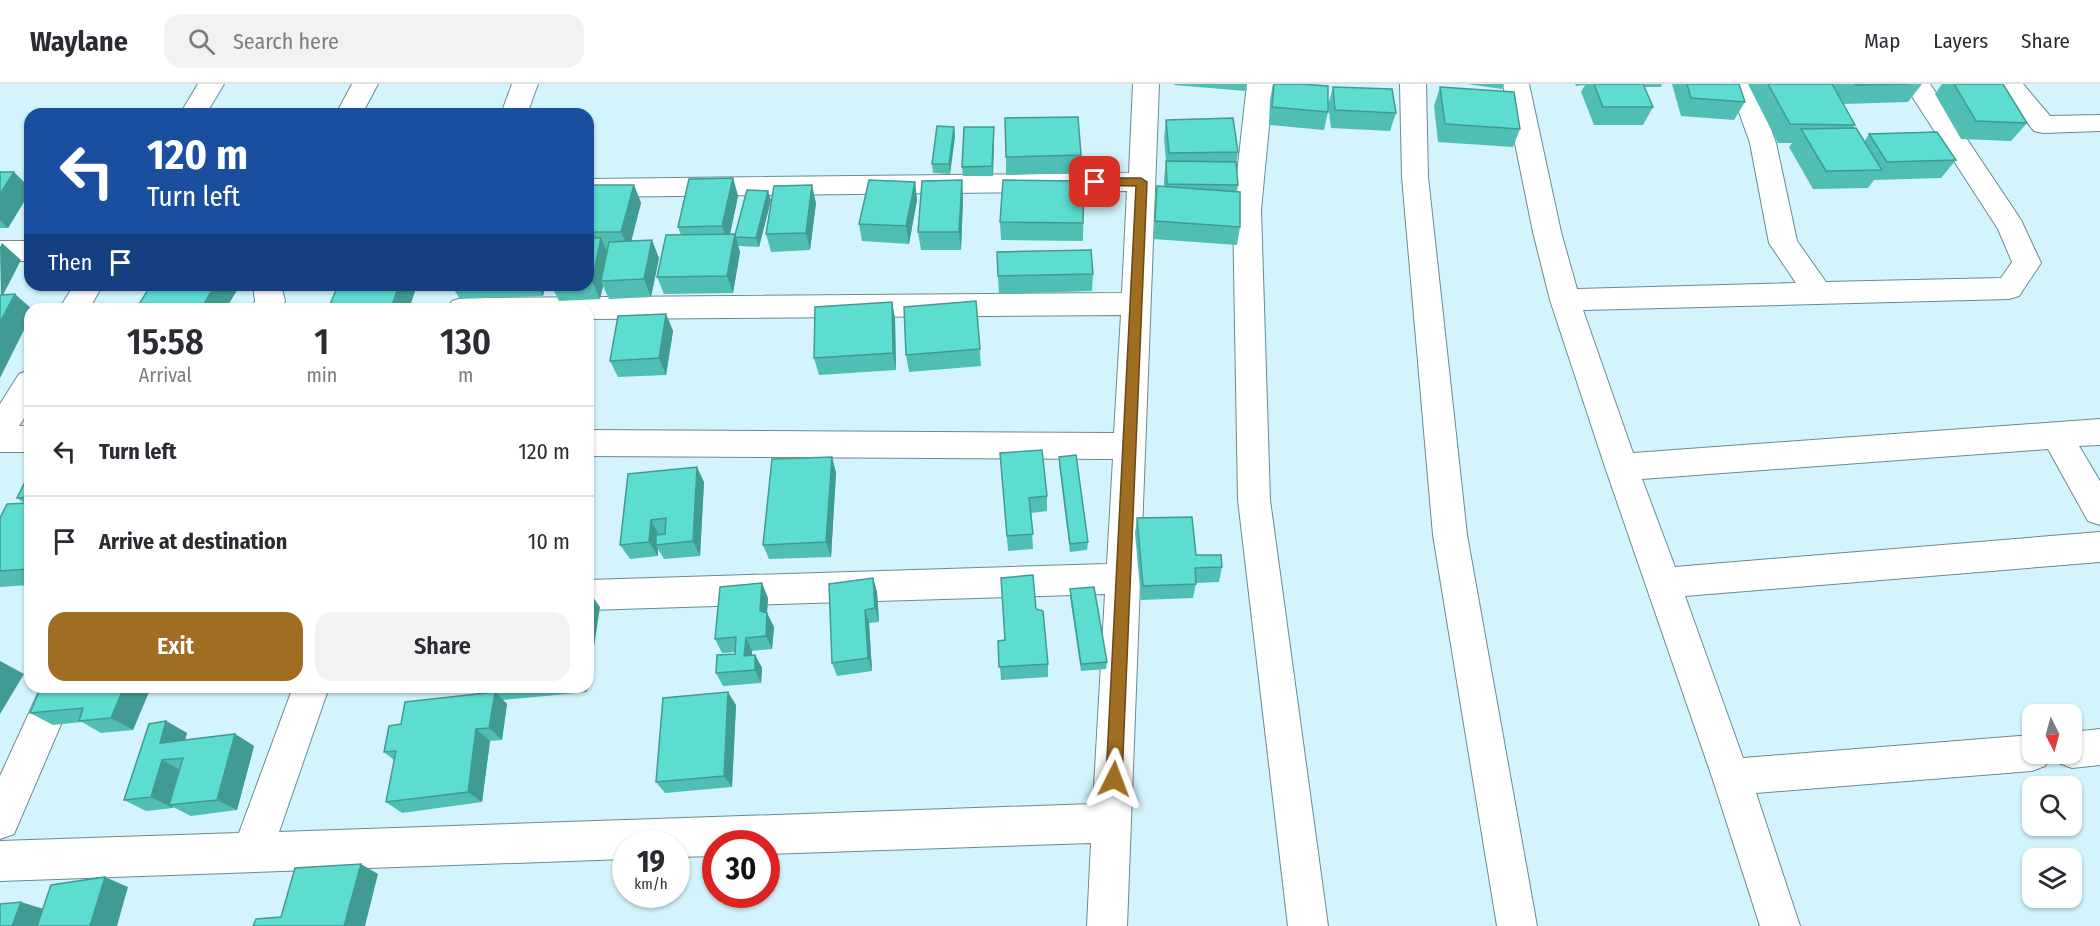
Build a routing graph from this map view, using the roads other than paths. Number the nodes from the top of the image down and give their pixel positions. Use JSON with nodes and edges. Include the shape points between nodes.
{"nodes":[{"id":1,"x":211,"y":84,"type":"edge"},
{"id":2,"x":365,"y":84,"type":"edge"},
{"id":3,"x":525,"y":84,"type":"edge"},
{"id":4,"x":1146,"y":84,"type":"edge"},
{"id":5,"x":1260,"y":84,"type":"edge"},
{"id":6,"x":1413,"y":84,"type":"edge"},
{"id":7,"x":1516,"y":84,"type":"edge"},
{"id":8,"x":1742,"y":84,"type":"edge"},
{"id":9,"x":1917,"y":84,"type":"edge"},
{"id":10,"x":2009,"y":84,"type":"edge"},
{"id":11,"x":196,"y":108,"type":"edge"},
{"id":12,"x":352,"y":108,"type":"edge"},
{"id":13,"x":516,"y":108,"type":"edge"},
{"id":14,"x":2100,"y":123,"type":"edge"},
{"id":15,"x":1141,"y":182,"type":"junction"},
{"id":16,"x":594,"y":188,"type":"edge"},
{"id":17,"x":0,"y":251,"type":"edge"},
{"id":18,"x":24,"y":251,"type":"edge"},
{"id":19,"x":1818,"y":293,"type":"junction"},
{"id":20,"x":1565,"y":300,"type":"junction"},
{"id":21,"x":1136,"y":304,"type":"junction"},
{"id":22,"x":594,"y":308,"type":"edge"},
{"id":23,"x":24,"y":392,"type":"edge"},
{"id":24,"x":0,"y":431,"type":"edge"},
{"id":25,"x":2100,"y":432,"type":"edge"},
{"id":26,"x":2057,"y":436,"type":"junction"},
{"id":27,"x":0,"y":439,"type":"edge"},
{"id":28,"x":24,"y":439,"type":"edge"},
{"id":29,"x":594,"y":443,"type":"edge"},
{"id":30,"x":1129,"y":447,"type":"junction"},
{"id":31,"x":1621,"y":467,"type":"junction"},
{"id":32,"x":2100,"y":511,"type":"edge"},
{"id":33,"x":2100,"y":547,"type":"edge"},
{"id":34,"x":1124,"y":578,"type":"junction"},
{"id":35,"x":1663,"y":583,"type":"junction"},
{"id":36,"x":594,"y":595,"type":"edge"},
{"id":37,"x":56,"y":693,"type":"edge"},
{"id":38,"x":309,"y":693,"type":"edge"},
{"id":39,"x":2100,"y":747,"type":"edge"},
{"id":40,"x":2082,"y":749,"type":"edge"},
{"id":41,"x":2022,"y":754,"type":"edge"},
{"id":42,"x":1731,"y":777,"type":"junction"},
{"id":43,"x":0,"y":820,"type":"edge"},
{"id":44,"x":1112,"y":823,"type":"junction"},
{"id":45,"x":252,"y":852,"type":"junction"},
{"id":46,"x":0,"y":861,"type":"edge"},
{"id":47,"x":1107,"y":926,"type":"edge"},
{"id":48,"x":1308,"y":926,"type":"edge"},
{"id":49,"x":1517,"y":926,"type":"edge"},
{"id":50,"x":1780,"y":926,"type":"edge"}],
"edges":[{"from":1,"to":11,"type":"street"},
{"from":2,"to":12,"type":"street"},
{"from":3,"to":13,"type":"street"},
{"from":4,"to":15,"type":"street"},
{"from":5,"to":48,"type":"street","via":[[1247,210],[1254,500]]},
{"from":6,"to":49,"type":"street","via":[[1415,177],[1450,535]]},
{"from":7,"to":20,"type":"street"},
{"from":8,"to":19,"type":"street","via":[[1763,143],[1783,243]]},
{"from":9,"to":19,"type":"street","via":[[2011,227],[2027,263],[2009,288]]},
{"from":10,"to":14,"type":"street","via":[[2043,125]]},
{"from":15,"to":16,"type":"street"},
{"from":15,"to":21,"type":"street"},
{"from":17,"to":18,"type":"street"},
{"from":19,"to":20,"type":"street"},
{"from":20,"to":31,"type":"street"},
{"from":21,"to":22,"type":"street"},
{"from":21,"to":30,"type":"street"},
{"from":23,"to":24,"type":"street"},
{"from":25,"to":26,"type":"street"},
{"from":26,"to":31,"type":"street"},
{"from":26,"to":32,"type":"street"},
{"from":27,"to":28,"type":"street"},
{"from":29,"to":30,"type":"street"},
{"from":30,"to":34,"type":"street"},
{"from":31,"to":35,"type":"street"},
{"from":33,"to":35,"type":"street"},
{"from":34,"to":36,"type":"street"},
{"from":34,"to":44,"type":"street"},
{"from":35,"to":42,"type":"street"},
{"from":37,"to":43,"type":"street"},
{"from":38,"to":45,"type":"street"},
{"from":39,"to":40,"type":"street"},
{"from":41,"to":42,"type":"street"},
{"from":42,"to":50,"type":"street"},
{"from":44,"to":45,"type":"street"},
{"from":44,"to":47,"type":"street"},
{"from":45,"to":46,"type":"street"}]}
